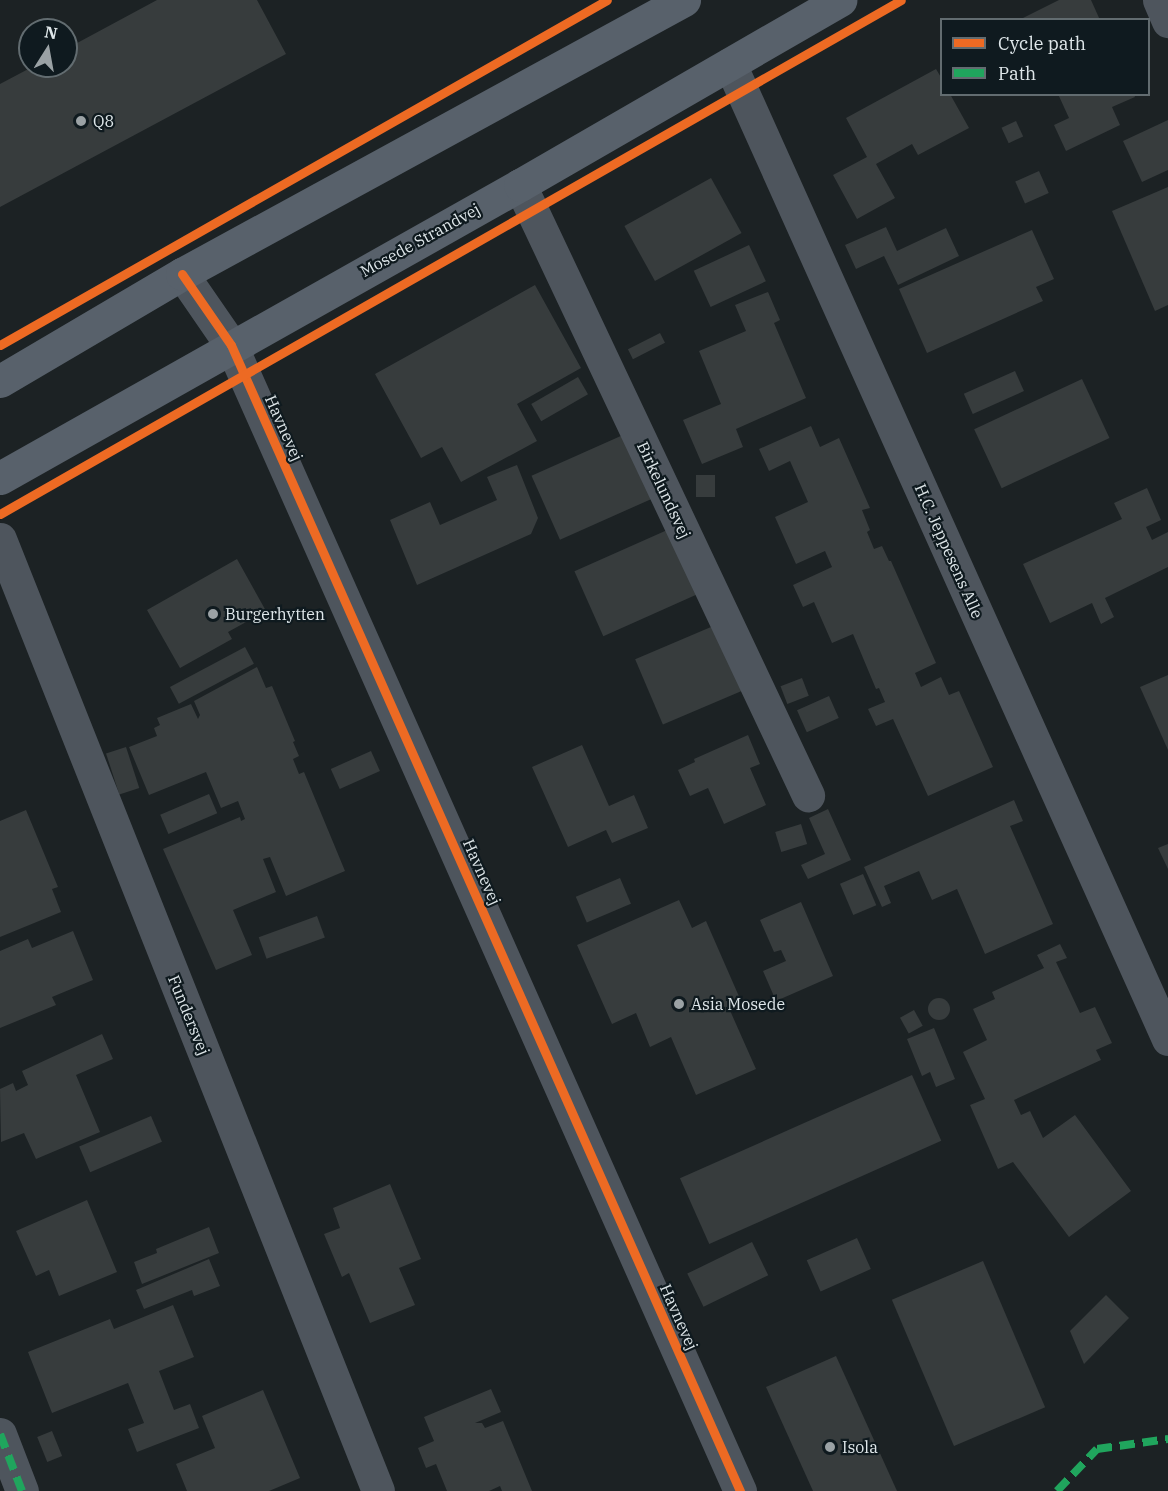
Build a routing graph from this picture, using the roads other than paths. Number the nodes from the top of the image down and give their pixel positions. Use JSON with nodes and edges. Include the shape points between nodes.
{"nodes":[{"id":1,"x":684,"y":0,"type":"edge"},
{"id":2,"x":840,"y":0,"type":"edge"},
{"id":3,"x":1159,"y":0,"type":"edge"},
{"id":4,"x":1168,"y":21,"type":"edge"},
{"id":5,"x":730,"y":64,"type":"junction"},
{"id":6,"x":520,"y":185,"type":"junction"},
{"id":7,"x":182,"y":274,"type":"junction"},
{"id":8,"x":231,"y":345,"type":"junction"},
{"id":9,"x":0,"y":381,"type":"edge"},
{"id":10,"x":0,"y":478,"type":"edge"},
{"id":11,"x":0,"y":539,"type":"edge"},
{"id":12,"x":808,"y":795,"type":"dead end"},
{"id":13,"x":1168,"y":1039,"type":"edge"},
{"id":14,"x":0,"y":1434,"type":"edge"},
{"id":15,"x":22,"y":1491,"type":"edge"},
{"id":16,"x":378,"y":1491,"type":"edge"},
{"id":17,"x":740,"y":1491,"type":"edge"}],
"edges":[{"from":1,"to":7,"type":"main road"},
{"from":2,"to":5,"type":"main road","name":"Mosede Strandvej"},
{"from":3,"to":4,"type":"street"},
{"from":5,"to":6,"type":"main road","name":"Mosede Strandvej"},
{"from":5,"to":13,"type":"street","name":"H.C. Jeppesens Alle"},
{"from":6,"to":8,"type":"main road","name":"Mosede Strandvej"},
{"from":6,"to":12,"type":"street","name":"Birkelundsvej"},
{"from":7,"to":8,"type":"street","name":"Havnevej"},
{"from":7,"to":9,"type":"main road"},
{"from":8,"to":10,"type":"main road","name":"Mosede Strandvej"},
{"from":8,"to":17,"type":"street","name":"Havnevej"},
{"from":11,"to":16,"type":"street","name":"Fundersvej"},
{"from":14,"to":15,"type":"street"}]}
